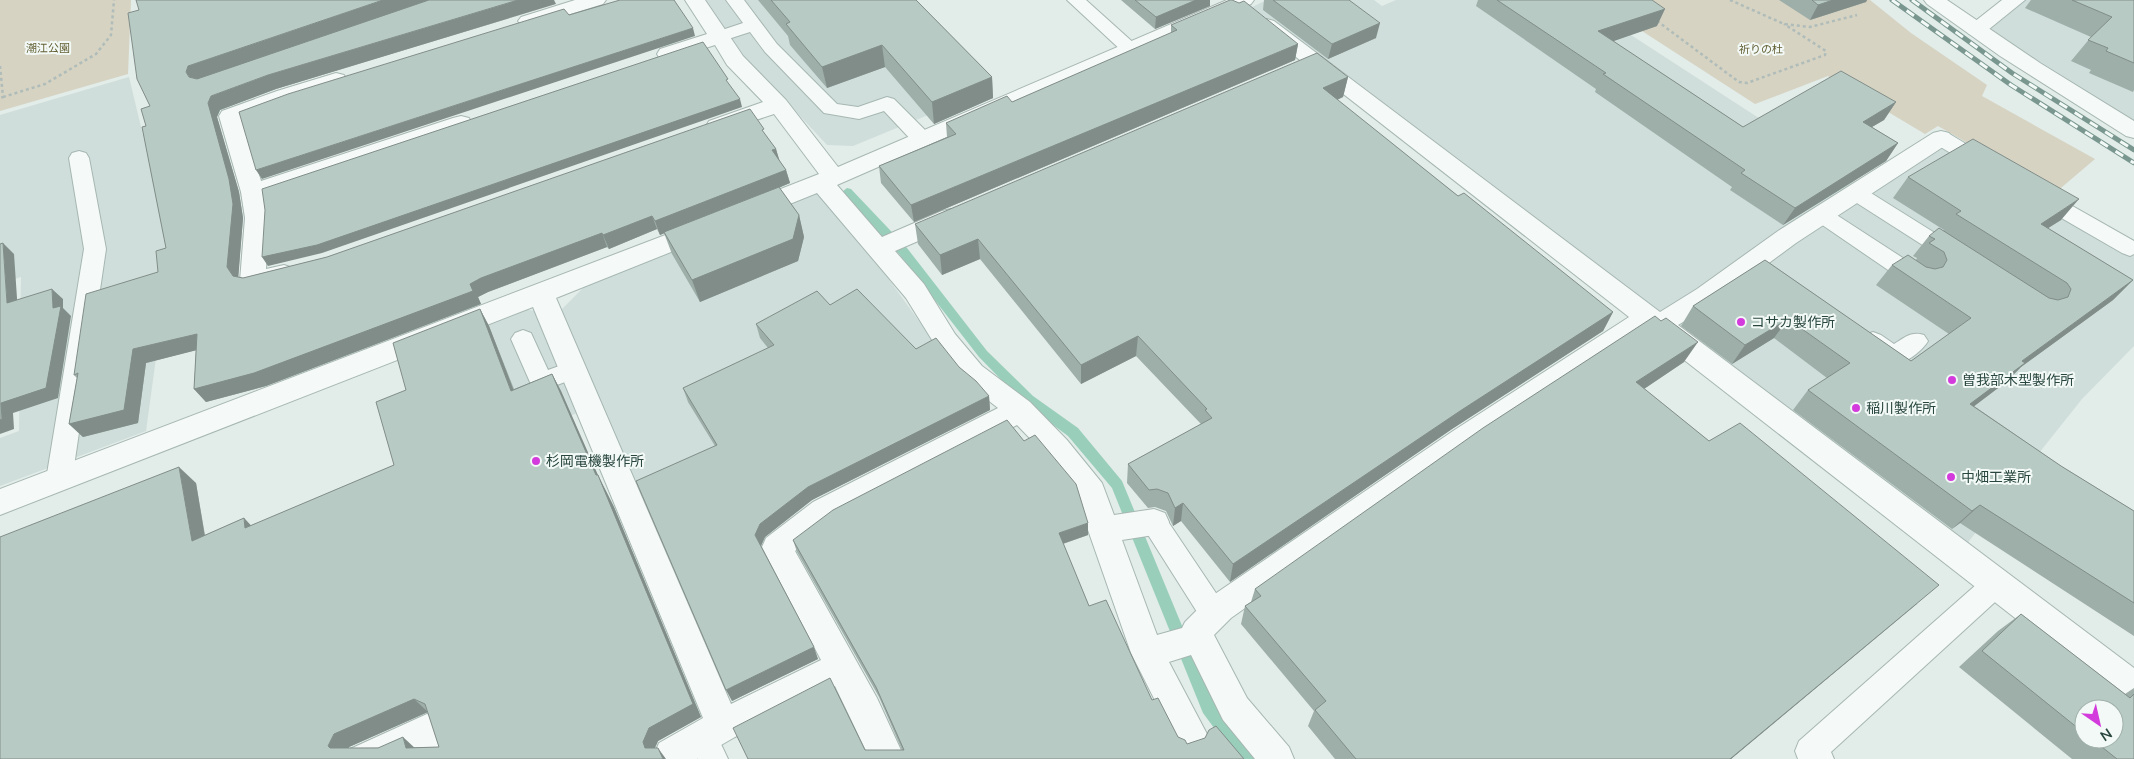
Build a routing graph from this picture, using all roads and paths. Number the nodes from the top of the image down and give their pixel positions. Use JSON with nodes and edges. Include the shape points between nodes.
{"nodes":[{"id":1,"x":114,"y":0,"type":"edge"},
{"id":2,"x":596,"y":0,"type":"edge"},
{"id":3,"x":695,"y":0,"type":"edge"},
{"id":4,"x":735,"y":0,"type":"edge"},
{"id":5,"x":1076,"y":0,"type":"edge"},
{"id":6,"x":1730,"y":0,"type":"edge"},
{"id":7,"x":1934,"y":0,"type":"edge"},
{"id":8,"x":2015,"y":0,"type":"edge"},
{"id":9,"x":1238,"y":1,"type":"edge"},
{"id":10,"x":1857,"y":15,"type":"dead end"},
{"id":11,"x":1652,"y":18,"type":"edge"},
{"id":12,"x":1784,"y":24,"type":"junction"},
{"id":13,"x":754,"y":25,"type":"junction"},
{"id":14,"x":511,"y":26,"type":"edge"},
{"id":15,"x":1976,"y":30,"type":"junction"},
{"id":16,"x":718,"y":38,"type":"junction"},
{"id":17,"x":1130,"y":50,"type":"junction"},
{"id":18,"x":644,"y":62,"type":"edge"},
{"id":19,"x":0,"y":66,"type":"edge"},
{"id":20,"x":360,"y":72,"type":"edge"},
{"id":21,"x":2,"y":98,"type":"edge"},
{"id":22,"x":778,"y":105,"type":"junction"},
{"id":23,"x":477,"y":118,"type":"edge"},
{"id":24,"x":2134,"y":131,"type":"edge"},
{"id":25,"x":693,"y":135,"type":"edge"},
{"id":26,"x":1940,"y":138,"type":"joint"},
{"id":27,"x":922,"y":139,"type":"junction"},
{"id":28,"x":79,"y":158,"type":"dead end"},
{"id":29,"x":2001,"y":173,"type":"edge"},
{"id":30,"x":826,"y":180,"type":"junction"},
{"id":31,"x":2027,"y":188,"type":"edge"},
{"id":32,"x":253,"y":192,"type":"junction"},
{"id":33,"x":1856,"y":193,"type":"junction"},
{"id":34,"x":967,"y":210,"type":"edge"},
{"id":35,"x":1822,"y":215,"type":"junction"},
{"id":36,"x":891,"y":242,"type":"junction"},
{"id":37,"x":2130,"y":248,"type":"dead end"},
{"id":38,"x":1972,"y":267,"type":"edge"},
{"id":39,"x":309,"y":268,"type":"edge"},
{"id":40,"x":1918,"y":280,"type":"edge"},
{"id":41,"x":541,"y":294,"type":"junction"},
{"id":42,"x":1653,"y":321,"type":"junction"},
{"id":43,"x":1854,"y":327,"type":"edge"},
{"id":44,"x":523,"y":339,"type":"dead end"},
{"id":45,"x":1916,"y":341,"type":"dead end"},
{"id":46,"x":574,"y":370,"type":"junction"},
{"id":47,"x":1020,"y":410,"type":"junction"},
{"id":48,"x":59,"y":480,"type":"junction"},
{"id":49,"x":0,"y":502,"type":"edge"},
{"id":50,"x":1154,"y":522,"type":"joint"},
{"id":51,"x":1104,"y":530,"type":"junction"},
{"id":52,"x":1996,"y":584,"type":"junction"},
{"id":53,"x":1206,"y":626,"type":"junction"},
{"id":54,"x":1148,"y":654,"type":"junction"},
{"id":55,"x":842,"y":666,"type":"junction"},
{"id":56,"x":2134,"y":687,"type":"edge"},
{"id":57,"x":1190,"y":734,"type":"dead end"},
{"id":58,"x":713,"y":740,"type":"edge"},
{"id":59,"x":671,"y":755,"type":"dead end"},
{"id":60,"x":361,"y":759,"type":"edge"},
{"id":61,"x":436,"y":759,"type":"edge"},
{"id":62,"x":888,"y":759,"type":"edge"},
{"id":63,"x":1277,"y":759,"type":"edge"},
{"id":64,"x":1819,"y":759,"type":"edge"}],
"edges":[{"from":1,"to":21,"type":"path","via":[[111,35],[96,54],[45,84]]},
{"from":2,"to":14,"type":"street"},
{"from":3,"to":16,"type":"street"},
{"from":4,"to":13,"type":"lane"},
{"from":5,"to":17,"type":"lane"},
{"from":6,"to":12,"type":"path"},
{"from":7,"to":15,"type":"street"},
{"from":8,"to":15,"type":"street"},
{"from":9,"to":17,"type":"street"},
{"from":9,"to":42,"type":"street","via":[[1306,66]]},
{"from":10,"to":12,"type":"path","via":[[1810,27]]},
{"from":11,"to":12,"type":"path","via":[[1739,82],[1747,83],[1825,55],[1826,51]]},
{"from":13,"to":16,"type":"lane"},
{"from":13,"to":27,"type":"lane","via":[[771,48],[831,109],[860,113],[887,103]]},
{"from":15,"to":24,"type":"street"},
{"from":16,"to":18,"type":"street"},
{"from":16,"to":22,"type":"street"},
{"from":17,"to":27,"type":"street"},
{"from":19,"to":21,"type":"path"},
{"from":20,"to":32,"type":"street","via":[[230,116]]},
{"from":22,"to":25,"type":"street"},
{"from":22,"to":30,"type":"street","via":[[822,160]]},
{"from":23,"to":32,"type":"street"},
{"from":26,"to":29,"type":"lane"},
{"from":26,"to":33,"type":"street"},
{"from":27,"to":30,"type":"street"},
{"from":28,"to":48,"type":"lane","via":[[95,249]]},
{"from":30,"to":36,"type":"street"},
{"from":30,"to":41,"type":"street"},
{"from":31,"to":37,"type":"lane"},
{"from":32,"to":39,"type":"street","via":[[257,218],[253,281]]},
{"from":33,"to":35,"type":"street"},
{"from":33,"to":38,"type":"lane"},
{"from":34,"to":36,"type":"street"},
{"from":35,"to":40,"type":"lane"},
{"from":35,"to":42,"type":"street","via":[[1766,264]]},
{"from":36,"to":47,"type":"street","via":[[915,291],[946,341],[972,373]]},
{"from":41,"to":46,"type":"street"},
{"from":41,"to":48,"type":"street"},
{"from":42,"to":52,"type":"street"},
{"from":42,"to":53,"type":"street","via":[[1463,439]]},
{"from":43,"to":45,"type":"lane","via":[[1894,356]]},
{"from":44,"to":46,"type":"lane","via":[[540,382]]},
{"from":46,"to":58,"type":"street"},
{"from":47,"to":51,"type":"street","via":[[1057,448],[1092,492]]},
{"from":47,"to":55,"type":"street","via":[[824,511],[777,547]]},
{"from":48,"to":49,"type":"street"},
{"from":50,"to":51,"type":"street"},
{"from":50,"to":53,"type":"lane"},
{"from":51,"to":54,"type":"street"},
{"from":52,"to":56,"type":"street"},
{"from":52,"to":64,"type":"lane","via":[[1810,751]]},
{"from":53,"to":54,"type":"street"},
{"from":53,"to":63,"type":"street","via":[[1235,709]]},
{"from":54,"to":57,"type":"street"},
{"from":55,"to":58,"type":"street"},
{"from":55,"to":62,"type":"street"},
{"from":58,"to":59,"type":"street"},
{"from":60,"to":61,"type":"lane","via":[[427,728]]}]}
